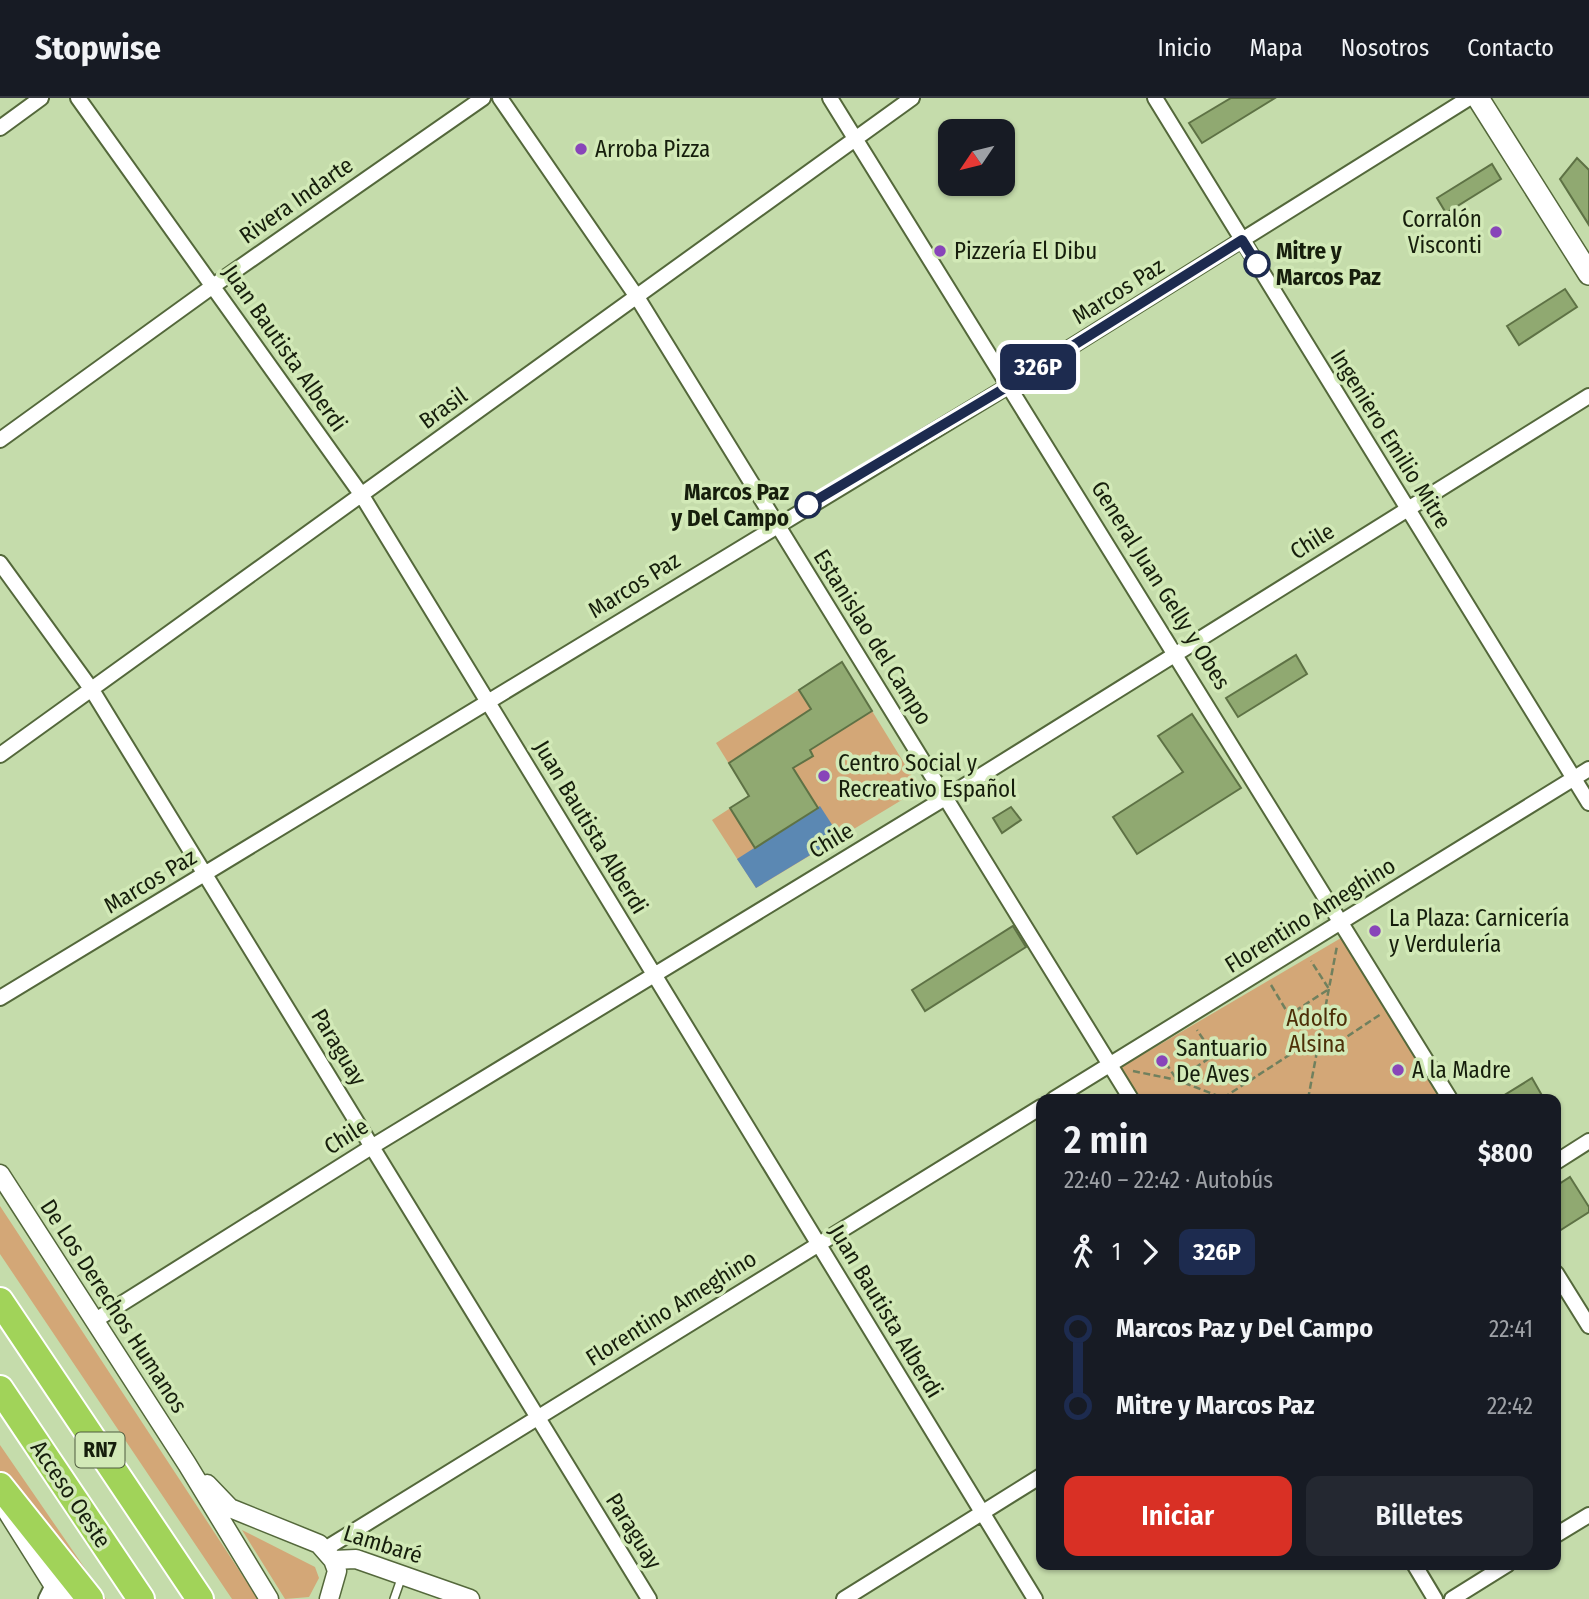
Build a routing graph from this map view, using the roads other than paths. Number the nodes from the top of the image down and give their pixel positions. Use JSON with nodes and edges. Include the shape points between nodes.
{"nodes":[{"id":1,"x":41,"y":98,"type":"edge"},
{"id":2,"x":78,"y":98,"type":"edge"},
{"id":3,"x":483,"y":98,"type":"edge"},
{"id":4,"x":500,"y":98,"type":"edge"},
{"id":5,"x":830,"y":98,"type":"edge"},
{"id":6,"x":912,"y":98,"type":"edge"},
{"id":7,"x":1154,"y":98,"type":"edge"},
{"id":8,"x":1469,"y":98,"type":"edge"},
{"id":9,"x":1478,"y":98,"type":"edge"},
{"id":10,"x":0,"y":128,"type":"edge"},
{"id":11,"x":857,"y":137,"type":"junction"},
{"id":12,"x":1242,"y":240,"type":"junction"},
{"id":13,"x":1587,"y":263,"type":"edge"},
{"id":14,"x":212,"y":286,"type":"junction"},
{"id":15,"x":637,"y":297,"type":"junction"},
{"id":16,"x":1010,"y":385,"type":"junction"},
{"id":17,"x":1589,"y":396,"type":"edge"},
{"id":18,"x":0,"y":440,"type":"edge"},
{"id":19,"x":361,"y":494,"type":"junction"},
{"id":20,"x":1408,"y":509,"type":"junction"},
{"id":21,"x":777,"y":523,"type":"junction"},
{"id":22,"x":0,"y":563,"type":"edge"},
{"id":23,"x":1176,"y":652,"type":"junction"},
{"id":24,"x":92,"y":691,"type":"junction"},
{"id":25,"x":488,"y":701,"type":"junction"},
{"id":26,"x":0,"y":755,"type":"edge"},
{"id":27,"x":1589,"y":769,"type":"edge"},
{"id":28,"x":1573,"y":778,"type":"junction"},
{"id":29,"x":945,"y":798,"type":"junction"},
{"id":30,"x":1589,"y":803,"type":"edge"},
{"id":31,"x":206,"y":874,"type":"junction"},
{"id":32,"x":1342,"y":922,"type":"junction"},
{"id":33,"x":653,"y":974,"type":"junction"},
{"id":34,"x":0,"y":998,"type":"edge"},
{"id":35,"x":1110,"y":1065,"type":"junction"},
{"id":36,"x":1062,"y":1094,"type":"edge"},
{"id":37,"x":1128,"y":1094,"type":"edge"},
{"id":38,"x":1447,"y":1094,"type":"edge"},
{"id":39,"x":1036,"y":1110,"type":"edge"},
{"id":40,"x":1589,"y":1141,"type":"edge"},
{"id":41,"x":373,"y":1146,"type":"junction"},
{"id":42,"x":1561,"y":1158,"type":"edge"},
{"id":43,"x":0,"y":1174,"type":"edge"},
{"id":44,"x":818,"y":1245,"type":"junction"},
{"id":45,"x":1561,"y":1281,"type":"edge"},
{"id":46,"x":0,"y":1301,"type":"edge"},
{"id":47,"x":94,"y":1321,"type":"junction"},
{"id":48,"x":1589,"y":1326,"type":"edge"},
{"id":49,"x":0,"y":1389,"type":"edge"},
{"id":50,"x":537,"y":1417,"type":"junction"},
{"id":51,"x":187,"y":1464,"type":"junction"},
{"id":52,"x":1036,"y":1478,"type":"edge"},
{"id":53,"x":0,"y":1486,"type":"edge"},
{"id":54,"x":0,"y":1500,"type":"edge"},
{"id":55,"x":981,"y":1512,"type":"junction"},
{"id":56,"x":246,"y":1515,"type":"joint"},
{"id":57,"x":1589,"y":1515,"type":"edge"},
{"id":58,"x":1561,"y":1532,"type":"edge"},
{"id":59,"x":329,"y":1554,"type":"junction"},
{"id":60,"x":1418,"y":1570,"type":"edge"},
{"id":61,"x":1498,"y":1570,"type":"edge"},
{"id":62,"x":402,"y":1575,"type":"junction"},
{"id":63,"x":54,"y":1594,"type":"edge"},
{"id":64,"x":90,"y":1599,"type":"edge"},
{"id":65,"x":141,"y":1599,"type":"edge"},
{"id":66,"x":200,"y":1599,"type":"edge"},
{"id":67,"x":269,"y":1599,"type":"edge"},
{"id":68,"x":329,"y":1599,"type":"edge"},
{"id":69,"x":394,"y":1599,"type":"edge"},
{"id":70,"x":470,"y":1599,"type":"edge"},
{"id":71,"x":649,"y":1599,"type":"edge"},
{"id":72,"x":844,"y":1599,"type":"edge"},
{"id":73,"x":1035,"y":1599,"type":"edge"},
{"id":74,"x":1435,"y":1599,"type":"edge"},
{"id":75,"x":1452,"y":1599,"type":"edge"}],
"edges":[{"from":1,"to":10,"type":"street"},
{"from":2,"to":14,"type":"street","name":"Juan Bautista Alberdi"},
{"from":3,"to":14,"type":"street","name":"Rivera Indarte"},
{"from":4,"to":15,"type":"street","name":"Estanislao del Campo"},
{"from":5,"to":11,"type":"street","name":"General Juan Gelly y Obes"},
{"from":6,"to":11,"type":"street","name":"Brasil"},
{"from":7,"to":12,"type":"street","name":"Ingeniero Emilio Mitre"},
{"from":8,"to":12,"type":"street","name":"Marcos Paz"},
{"from":9,"to":13,"type":"main road"},
{"from":11,"to":15,"type":"street","name":"Brasil"},
{"from":11,"to":16,"type":"street","name":"General Juan Gelly y Obes"},
{"from":12,"to":16,"type":"street","name":"Marcos Paz"},
{"from":12,"to":20,"type":"street","name":"Ingeniero Emilio Mitre"},
{"from":14,"to":18,"type":"street","name":"Rivera Indarte"},
{"from":14,"to":19,"type":"street","name":"Juan Bautista Alberdi"},
{"from":15,"to":19,"type":"street","name":"Brasil"},
{"from":15,"to":21,"type":"street","name":"Estanislao del Campo"},
{"from":16,"to":21,"type":"street","name":"Marcos Paz"},
{"from":16,"to":23,"type":"street","name":"General Juan Gelly y Obes"},
{"from":17,"to":20,"type":"street","name":"Chile"},
{"from":19,"to":24,"type":"street","name":"Brasil"},
{"from":19,"to":25,"type":"street","name":"Juan Bautista Alberdi"},
{"from":20,"to":23,"type":"street","name":"Chile"},
{"from":20,"to":28,"type":"street","name":"Ingeniero Emilio Mitre"},
{"from":21,"to":25,"type":"street","name":"Marcos Paz"},
{"from":21,"to":29,"type":"street","name":"Estanislao del Campo"},
{"from":22,"to":24,"type":"street","name":"Paraguay"},
{"from":23,"to":29,"type":"street","name":"Chile"},
{"from":23,"to":32,"type":"street","name":"General Juan Gelly y Obes"},
{"from":24,"to":26,"type":"street","name":"Brasil"},
{"from":24,"to":31,"type":"street","name":"Paraguay"},
{"from":25,"to":31,"type":"street","name":"Marcos Paz"},
{"from":25,"to":33,"type":"street","name":"Juan Bautista Alberdi"},
{"from":27,"to":28,"type":"street","name":"Florentino Ameghino"},
{"from":28,"to":30,"type":"street","name":"Ingeniero Emilio Mitre"},
{"from":28,"to":32,"type":"street","name":"Florentino Ameghino"},
{"from":29,"to":33,"type":"street","name":"Chile"},
{"from":29,"to":35,"type":"street","name":"Estanislao del Campo"},
{"from":31,"to":34,"type":"street","name":"Marcos Paz"},
{"from":31,"to":41,"type":"street","name":"Paraguay"},
{"from":32,"to":35,"type":"street","name":"Florentino Ameghino"},
{"from":32,"to":38,"type":"street","name":"General Juan Gelly y Obes"},
{"from":33,"to":41,"type":"street","name":"Chile"},
{"from":33,"to":44,"type":"street","name":"Juan Bautista Alberdi"},
{"from":35,"to":36,"type":"street","name":"Florentino Ameghino"},
{"from":35,"to":37,"type":"street","name":"Estanislao del Campo"},
{"from":39,"to":44,"type":"street","name":"Florentino Ameghino"},
{"from":40,"to":42,"type":"street"},
{"from":41,"to":47,"type":"street","name":"Chile"},
{"from":41,"to":50,"type":"street","name":"Paraguay"},
{"from":43,"to":47,"type":"street","name":"De Los Derechos Humanos"},
{"from":44,"to":50,"type":"street","name":"Florentino Ameghino"},
{"from":44,"to":55,"type":"street","name":"Juan Bautista Alberdi"},
{"from":45,"to":48,"type":"street"},
{"from":46,"to":66,"type":"highway","number":"RN7"},
{"from":47,"to":51,"type":"street","name":"De Los Derechos Humanos"},
{"from":49,"to":65,"type":"highway","name":"Acceso Oeste","number":"RN7"},
{"from":50,"to":59,"type":"street","name":"Florentino Ameghino"},
{"from":50,"to":71,"type":"street","name":"Paraguay"},
{"from":51,"to":56,"type":"street","name":"De Los Derechos Humanos","via":[[230,1507]]},
{"from":51,"to":67,"type":"street","name":"De Los Derechos Humanos"},
{"from":52,"to":55,"type":"street"},
{"from":53,"to":64,"type":"highway"},
{"from":54,"to":63,"type":"street"},
{"from":55,"to":72,"type":"street"},
{"from":55,"to":73,"type":"street","name":"Juan Bautista Alberdi"},
{"from":56,"to":59,"type":"street","name":"Lambaré"},
{"from":57,"to":58,"type":"street"},
{"from":59,"to":62,"type":"street","name":"Lambaré"},
{"from":59,"to":68,"type":"street","via":[[337,1570]]},
{"from":60,"to":74,"type":"street"},
{"from":61,"to":75,"type":"street"},
{"from":62,"to":69,"type":"lane"},
{"from":62,"to":70,"type":"street","name":"Lambaré"}]}
